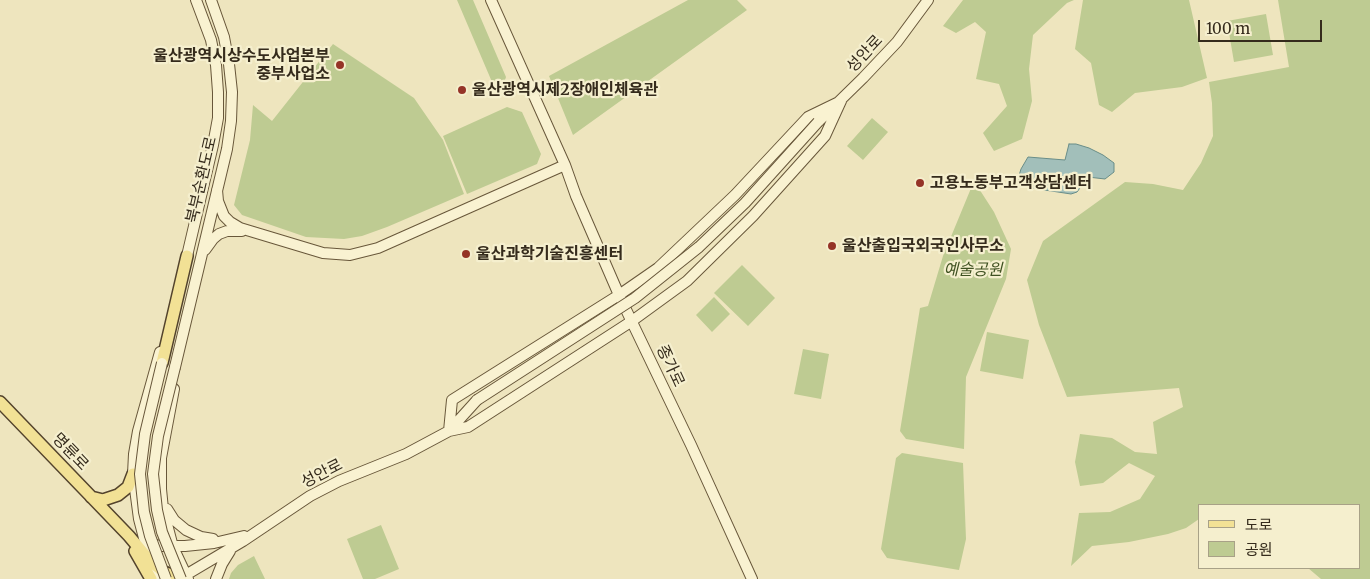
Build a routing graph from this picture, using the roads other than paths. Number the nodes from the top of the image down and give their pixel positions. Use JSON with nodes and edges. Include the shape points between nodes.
{"nodes":[{"id":1,"x":196,"y":0,"type":"edge"},
{"id":2,"x":211,"y":0,"type":"edge"},
{"id":3,"x":491,"y":0,"type":"edge"},
{"id":4,"x":928,"y":0,"type":"edge"},
{"id":5,"x":841,"y":100,"type":"junction"},
{"id":6,"x":565,"y":165,"type":"junction"},
{"id":7,"x":217,"y":190,"type":"junction"},
{"id":8,"x":251,"y":232,"type":"junction"},
{"id":9,"x":187,"y":256,"type":"joint"},
{"id":10,"x":200,"y":260,"type":"junction"},
{"id":11,"x":618,"y":295,"type":"junction"},
{"id":12,"x":632,"y":321,"type":"junction"},
{"id":13,"x":159,"y":363,"type":"junction"},
{"id":14,"x":177,"y":367,"type":"junction"},
{"id":15,"x":0,"y":402,"type":"edge"},
{"id":16,"x":449,"y":432,"type":"junction"},
{"id":17,"x":133,"y":474,"type":"junction"},
{"id":18,"x":161,"y":489,"type":"junction"},
{"id":19,"x":91,"y":497,"type":"junction"},
{"id":20,"x":117,"y":525,"type":"junction"},
{"id":21,"x":129,"y":536,"type":"junction"},
{"id":22,"x":144,"y":542,"type":"junction"},
{"id":23,"x":232,"y":544,"type":"junction"},
{"id":24,"x":173,"y":547,"type":"junction"},
{"id":25,"x":147,"y":564,"type":"junction"},
{"id":26,"x":182,"y":578,"type":"edge"},
{"id":27,"x":158,"y":579,"type":"edge"},
{"id":28,"x":216,"y":579,"type":"edge"},
{"id":29,"x":752,"y":579,"type":"edge"}],
"edges":[{"from":1,"to":9,"type":"street","name":"북부순환도로","via":[[211,40],[216,65],[218,118]]},
{"from":2,"to":7,"type":"street","name":"북부순환도로","via":[[224,37],[232,92],[227,149]]},
{"from":3,"to":6,"type":"street","name":"종가로"},
{"from":4,"to":5,"type":"street","name":"성안로","via":[[897,42]]},
{"from":5,"to":11,"type":"street","via":[[808,117],[728,202],[658,268]]},
{"from":5,"to":12,"type":"street","via":[[825,136],[753,216],[687,281]]},
{"from":5,"to":16,"type":"street","name":"성안로","bridge":true,"via":[[745,203],[699,247],[635,298],[477,400]]},
{"from":6,"to":8,"type":"street","via":[[378,248],[350,255],[324,253]]},
{"from":6,"to":11,"type":"street","name":"종가로"},
{"from":7,"to":8,"type":"street","via":[[224,216]]},
{"from":7,"to":10,"type":"street","name":"북부순환도로"},
{"from":8,"to":10,"type":"street","via":[[219,234]]},
{"from":9,"to":13,"type":"main road","name":"북부순환도로"},
{"from":10,"to":14,"type":"street","name":"북부순환도로"},
{"from":11,"to":12,"type":"street","name":"종가로"},
{"from":11,"to":16,"type":"street","via":[[452,400]]},
{"from":12,"to":16,"type":"street","via":[[468,427]]},
{"from":12,"to":29,"type":"street","name":"종가로"},
{"from":13,"to":17,"type":"street","via":[[138,431]]},
{"from":13,"to":27,"type":"street","bridge":true,"via":[[140,474]]},
{"from":14,"to":18,"type":"street","via":[[161,458]]},
{"from":14,"to":26,"type":"street","bridge":true,"via":[[158,436],[153,474],[162,532]]},
{"from":15,"to":19,"type":"main road","name":"명륜로"},
{"from":16,"to":23,"type":"street","name":"성안로","via":[[310,496],[262,529]]},
{"from":17,"to":19,"type":"main road","via":[[128,487],[118,495],[103,500]]},
{"from":17,"to":22,"type":"street"},
{"from":18,"to":23,"type":"street","via":[[169,512],[186,530]]},
{"from":18,"to":24,"type":"street"},
{"from":19,"to":20,"type":"main road","name":"명륜로"},
{"from":20,"to":21,"type":"main road"},
{"from":20,"to":25,"type":"main road"},
{"from":21,"to":22,"type":"street"},
{"from":21,"to":25,"type":"main road"},
{"from":22,"to":24,"type":"street"},
{"from":22,"to":25,"type":"street"},
{"from":23,"to":24,"type":"street"},
{"from":23,"to":26,"type":"street","name":"성안로"},
{"from":23,"to":28,"type":"street"},
{"from":24,"to":26,"type":"street"},
{"from":25,"to":26,"type":"main road"},
{"from":25,"to":27,"type":"main road"}]}
